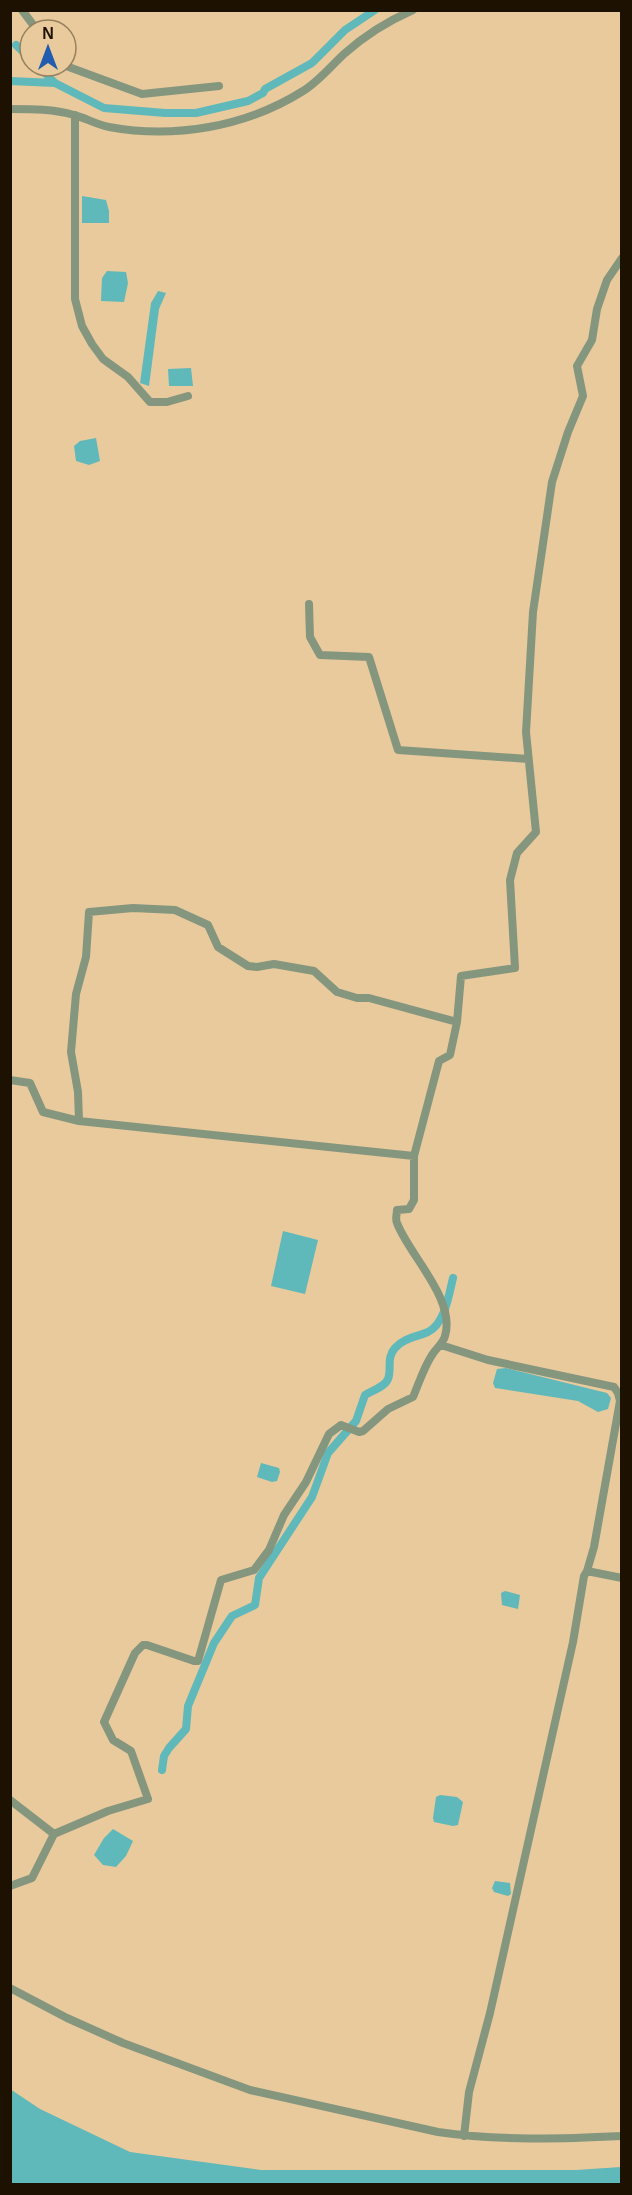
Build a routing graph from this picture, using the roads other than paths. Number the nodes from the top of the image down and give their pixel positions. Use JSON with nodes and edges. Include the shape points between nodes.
{"nodes":[{"id":1,"x":413,"y":10,"type":"edge"},
{"id":2,"x":78,"y":70,"type":"edge"},
{"id":3,"x":219,"y":86,"type":"dead end"},
{"id":4,"x":10,"y":109,"type":"edge"},
{"id":5,"x":75,"y":115,"type":"junction"},
{"id":6,"x":621,"y":258,"type":"edge"},
{"id":7,"x":189,"y":396,"type":"dead end"},
{"id":8,"x":309,"y":604,"type":"dead end"},
{"id":9,"x":528,"y":759,"type":"junction"},
{"id":10,"x":457,"y":1022,"type":"junction"},
{"id":11,"x":10,"y":1080,"type":"edge"},
{"id":12,"x":79,"y":1121,"type":"junction"},
{"id":13,"x":414,"y":1156,"type":"junction"},
{"id":14,"x":441,"y":1345,"type":"junction"},
{"id":15,"x":587,"y":1571,"type":"junction"},
{"id":16,"x":621,"y":1578,"type":"edge"},
{"id":17,"x":10,"y":1800,"type":"edge"},
{"id":18,"x":54,"y":1834,"type":"junction"},
{"id":19,"x":10,"y":1886,"type":"edge"},
{"id":20,"x":10,"y":1988,"type":"edge"},
{"id":21,"x":464,"y":2136,"type":"junction"},
{"id":22,"x":621,"y":2136,"type":"edge"}],
"edges":[{"from":1,"to":5,"type":"street","via":[[388,21],[346,52],[304,91],[238,121],[143,133]]},
{"from":2,"to":3,"type":"street","via":[[142,94]]},
{"from":4,"to":5,"type":"street"},
{"from":5,"to":7,"type":"street","via":[[75,299],[82,326],[103,359],[128,377],[150,402]]},
{"from":6,"to":9,"type":"street","via":[[607,280],[592,340],[577,366],[583,396],[552,482],[533,612]]},
{"from":8,"to":9,"type":"street","via":[[310,637],[320,655],[369,657],[398,750]]},
{"from":9,"to":10,"type":"street","via":[[536,832],[517,853],[510,880],[515,969],[461,976]]},
{"from":10,"to":12,"type":"street","via":[[337,992],[314,971],[274,964],[248,966],[218,946],[208,925],[175,910],[89,912],[71,1052]]},
{"from":10,"to":13,"type":"street","via":[[450,1055],[439,1061]]},
{"from":11,"to":12,"type":"street","via":[[30,1083],[43,1112]]},
{"from":12,"to":13,"type":"street"},
{"from":13,"to":14,"type":"street","via":[[414,1200],[409,1209],[397,1210],[396,1222],[429,1276],[447,1316]]},
{"from":14,"to":15,"type":"street","via":[[488,1360],[614,1387],[618,1393],[620,1401]]},
{"from":14,"to":18,"type":"street","via":[[433,1353],[413,1397],[388,1409],[367,1430],[359,1432],[339,1425],[329,1434],[269,1550],[254,1570],[221,1580],[198,1661],[147,1645],[135,1653],[104,1722],[113,1740],[131,1751],[148,1799]]},
{"from":15,"to":16,"type":"street"},
{"from":15,"to":21,"type":"street","via":[[490,2013],[469,2092]]},
{"from":17,"to":18,"type":"street"},
{"from":18,"to":19,"type":"street","via":[[32,1878]]},
{"from":20,"to":21,"type":"street","via":[[123,2043],[250,2090]]},
{"from":21,"to":22,"type":"street"}]}
